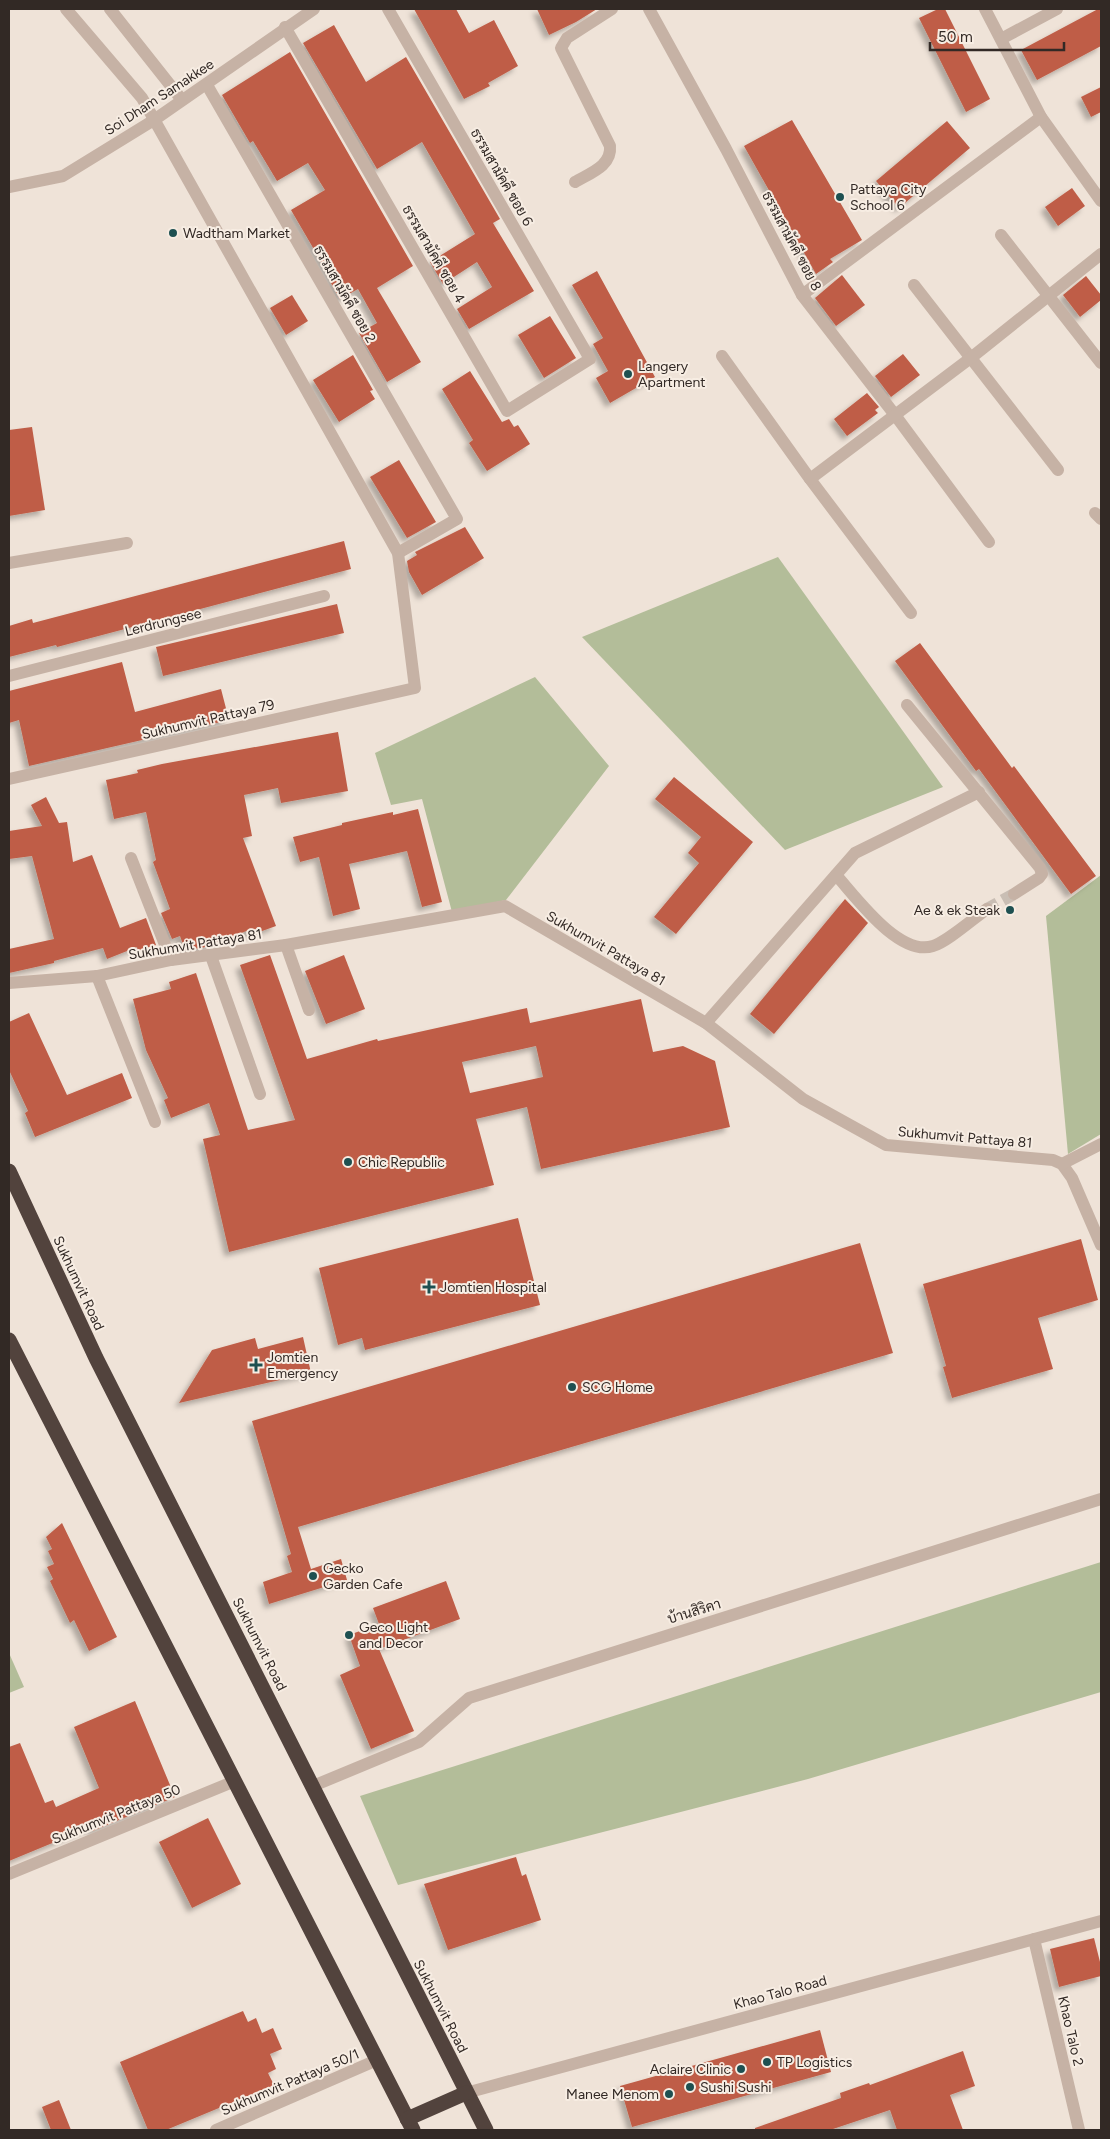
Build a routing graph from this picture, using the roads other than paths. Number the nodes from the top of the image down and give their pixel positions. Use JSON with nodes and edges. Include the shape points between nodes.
{"nodes":[{"id":1,"x":66,"y":9,"type":"edge"},
{"id":2,"x":110,"y":9,"type":"edge"},
{"id":3,"x":313,"y":9,"type":"edge"},
{"id":4,"x":388,"y":9,"type":"edge"},
{"id":5,"x":612,"y":9,"type":"edge"},
{"id":6,"x":649,"y":9,"type":"edge"},
{"id":7,"x":985,"y":9,"type":"edge"},
{"id":8,"x":1057,"y":9,"type":"edge"},
{"id":9,"x":285,"y":27,"type":"junction"},
{"id":10,"x":1001,"y":39,"type":"junction"},
{"id":11,"x":207,"y":85,"type":"junction"},
{"id":12,"x":182,"y":100,"type":"junction"},
{"id":13,"x":1040,"y":117,"type":"junction"},
{"id":14,"x":154,"y":120,"type":"junction"},
{"id":15,"x":575,"y":182,"type":"dead end"},
{"id":16,"x":9,"y":187,"type":"edge"},
{"id":17,"x":1101,"y":201,"type":"edge"},
{"id":18,"x":1001,"y":235,"type":"dead end"},
{"id":19,"x":1101,"y":254,"type":"edge"},
{"id":20,"x":914,"y":285,"type":"dead end"},
{"id":21,"x":802,"y":295,"type":"junction"},
{"id":22,"x":1048,"y":296,"type":"junction"},
{"id":23,"x":722,"y":356,"type":"dead end"},
{"id":24,"x":972,"y":357,"type":"junction"},
{"id":25,"x":590,"y":359,"type":"joint"},
{"id":26,"x":1101,"y":362,"type":"edge"},
{"id":27,"x":895,"y":415,"type":"junction"},
{"id":28,"x":1058,"y":470,"type":"dead end"},
{"id":29,"x":810,"y":479,"type":"junction"},
{"id":30,"x":989,"y":542,"type":"dead end"},
{"id":31,"x":126,"y":543,"type":"dead end"},
{"id":32,"x":398,"y":553,"type":"junction"},
{"id":33,"x":9,"y":563,"type":"edge"},
{"id":34,"x":324,"y":596,"type":"dead end"},
{"id":35,"x":911,"y":613,"type":"dead end"},
{"id":36,"x":9,"y":676,"type":"edge"},
{"id":37,"x":907,"y":705,"type":"dead end"},
{"id":38,"x":9,"y":779,"type":"edge"},
{"id":39,"x":979,"y":792,"type":"junction"},
{"id":40,"x":131,"y":858,"type":"dead end"},
{"id":41,"x":836,"y":875,"type":"junction"},
{"id":42,"x":1014,"y":894,"type":"tunnel mouth"},
{"id":43,"x":987,"y":909,"type":"tunnel mouth"},
{"id":44,"x":286,"y":945,"type":"junction"},
{"id":45,"x":211,"y":956,"type":"junction"},
{"id":46,"x":171,"y":960,"type":"junction"},
{"id":47,"x":98,"y":976,"type":"junction"},
{"id":48,"x":9,"y":983,"type":"edge"},
{"id":49,"x":310,"y":1010,"type":"dead end"},
{"id":50,"x":706,"y":1023,"type":"junction"},
{"id":51,"x":260,"y":1094,"type":"dead end"},
{"id":52,"x":155,"y":1122,"type":"dead end"},
{"id":53,"x":1101,"y":1144,"type":"edge"},
{"id":54,"x":1062,"y":1164,"type":"junction"},
{"id":55,"x":9,"y":1171,"type":"edge"},
{"id":56,"x":1101,"y":1245,"type":"edge"},
{"id":57,"x":9,"y":1340,"type":"edge"},
{"id":58,"x":1101,"y":1499,"type":"edge"},
{"id":59,"x":235,"y":1782,"type":"junction"},
{"id":60,"x":313,"y":1786,"type":"junction"},
{"id":61,"x":9,"y":1874,"type":"edge"},
{"id":62,"x":1101,"y":1921,"type":"edge"},
{"id":63,"x":1034,"y":1939,"type":"junction"},
{"id":64,"x":377,"y":2060,"type":"junction"},
{"id":65,"x":466,"y":2093,"type":"junction"},
{"id":66,"x":410,"y":2125,"type":"edge"},
{"id":67,"x":216,"y":2130,"type":"edge"},
{"id":68,"x":486,"y":2130,"type":"edge"},
{"id":69,"x":1080,"y":2130,"type":"edge"}],
"edges":[{"from":1,"to":14,"type":"street","via":[[142,98]]},
{"from":2,"to":12,"type":"street"},
{"from":3,"to":9,"type":"street","name":"Soi Dham Samakkee"},
{"from":4,"to":25,"type":"street","name":"ธรรมสามัคคี ซอย 6"},
{"from":5,"to":15,"type":"street","via":[[567,38],[561,48],[610,146],[611,155],[605,163]]},
{"from":6,"to":21,"type":"street","name":"ธรรมสามัคคี ซอย 8"},
{"from":7,"to":10,"type":"street"},
{"from":8,"to":10,"type":"street"},
{"from":9,"to":11,"type":"street","name":"Soi Dham Samakkee"},
{"from":9,"to":25,"type":"street","name":"ธรรมสามัคคี ซอย 4","via":[[507,411]]},
{"from":10,"to":13,"type":"street"},
{"from":11,"to":12,"type":"street","name":"Soi Dham Samakkee"},
{"from":11,"to":32,"type":"street","name":"ธรรมสามัคคี ซอย 2","via":[[457,519]]},
{"from":12,"to":14,"type":"street","name":"Soi Dham Samakkee"},
{"from":13,"to":17,"type":"street"},
{"from":13,"to":21,"type":"street"},
{"from":14,"to":16,"type":"street","name":"Soi Dham Samakkee","via":[[63,176]]},
{"from":14,"to":32,"type":"street"},
{"from":18,"to":22,"type":"street"},
{"from":19,"to":22,"type":"street"},
{"from":20,"to":24,"type":"street"},
{"from":21,"to":27,"type":"street","name":"ธรรมสามัคคี ซอย 8"},
{"from":22,"to":24,"type":"street"},
{"from":22,"to":26,"type":"street"},
{"from":23,"to":29,"type":"street"},
{"from":24,"to":27,"type":"street"},
{"from":24,"to":28,"type":"street"},
{"from":27,"to":29,"type":"street"},
{"from":27,"to":30,"type":"street","name":"ธรรมสามัคคี ซอย 8"},
{"from":29,"to":35,"type":"street"},
{"from":31,"to":33,"type":"street"},
{"from":32,"to":38,"type":"street","name":"Sukhumvit Pattaya 79","via":[[415,688]]},
{"from":34,"to":36,"type":"street","name":"Lerdrungsee"},
{"from":37,"to":39,"type":"street"},
{"from":39,"to":41,"type":"street","via":[[855,853]]},
{"from":39,"to":42,"type":"street","via":[[1040,868],[1042,874],[1039,878]]},
{"from":40,"to":46,"type":"street"},
{"from":41,"to":43,"type":"street","via":[[885,928],[916,947],[935,946]]},
{"from":41,"to":50,"type":"street"},
{"from":44,"to":45,"type":"street","name":"Sukhumvit Pattaya 81"},
{"from":44,"to":49,"type":"street"},
{"from":44,"to":50,"type":"street","name":"Sukhumvit Pattaya 81","via":[[505,906]]},
{"from":45,"to":46,"type":"street","name":"Sukhumvit Pattaya 81"},
{"from":45,"to":51,"type":"street"},
{"from":46,"to":47,"type":"street","name":"Sukhumvit Pattaya 81"},
{"from":47,"to":48,"type":"street","name":"Sukhumvit Pattaya 81"},
{"from":47,"to":52,"type":"street"},
{"from":50,"to":54,"type":"street","name":"Sukhumvit Pattaya 81","via":[[802,1098],[886,1145],[1053,1160]]},
{"from":53,"to":54,"type":"street"},
{"from":54,"to":56,"type":"street","via":[[1072,1178]]},
{"from":55,"to":60,"type":"highway","name":"Sukhumvit Road","via":[[96,1358]]},
{"from":57,"to":59,"type":"highway"},
{"from":58,"to":60,"type":"street","name":"บ้านสิริคา","via":[[469,1698],[419,1742]]},
{"from":59,"to":61,"type":"street","name":"Sukhumvit Pattaya 50"},
{"from":59,"to":64,"type":"highway"},
{"from":60,"to":65,"type":"highway","name":"Sukhumvit Road"},
{"from":62,"to":63,"type":"street","name":"Khao Talo Road"},
{"from":63,"to":65,"type":"street","name":"Khao Talo Road"},
{"from":63,"to":69,"type":"street","name":"Khao Talo 2"},
{"from":64,"to":66,"type":"highway"},
{"from":64,"to":67,"type":"street","name":"Sukhumvit Pattaya 50/1"},
{"from":65,"to":66,"type":"highway"},
{"from":65,"to":68,"type":"highway","name":"Sukhumvit Road"}]}
